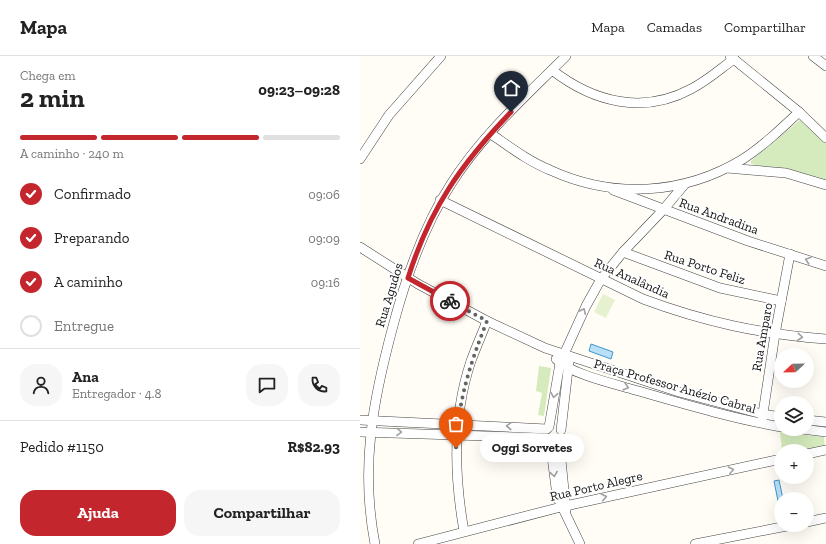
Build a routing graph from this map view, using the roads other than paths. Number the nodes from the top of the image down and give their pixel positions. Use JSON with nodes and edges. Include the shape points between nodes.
{"nodes":[{"id":1,"x":441,"y":56,"type":"edge"},
{"id":2,"x":566,"y":56,"type":"edge"},
{"id":3,"x":813,"y":56,"type":"edge"},
{"id":4,"x":732,"y":57,"type":"edge"},
{"id":5,"x":826,"y":66,"type":"edge"},
{"id":6,"x":552,"y":70,"type":"junction"},
{"id":7,"x":799,"y":112,"type":"junction"},
{"id":8,"x":490,"y":134,"type":"junction"},
{"id":9,"x":826,"y":138,"type":"edge"},
{"id":10,"x":360,"y":159,"type":"edge"},
{"id":11,"x":726,"y":168,"type":"junction"},
{"id":12,"x":684,"y":185,"type":"junction"},
{"id":13,"x":826,"y":185,"type":"edge"},
{"id":14,"x":605,"y":187,"type":"junction"},
{"id":15,"x":440,"y":200,"type":"junction"},
{"id":16,"x":663,"y":210,"type":"junction"},
{"id":17,"x":360,"y":247,"type":"edge"},
{"id":18,"x":623,"y":252,"type":"junction"},
{"id":19,"x":790,"y":254,"type":"junction"},
{"id":20,"x":826,"y":266,"type":"edge"},
{"id":21,"x":408,"y":278,"type":"junction"},
{"id":22,"x":601,"y":278,"type":"junction"},
{"id":23,"x":781,"y":300,"type":"junction"},
{"id":24,"x":487,"y":321,"type":"junction"},
{"id":25,"x":775,"y":334,"type":"junction"},
{"id":26,"x":826,"y":340,"type":"edge"},
{"id":27,"x":564,"y":358,"type":"junction"},
{"id":28,"x":569,"y":367,"type":"junction"},
{"id":29,"x":774,"y":418,"type":"edge"},
{"id":30,"x":372,"y":419,"type":"junction"},
{"id":31,"x":762,"y":419,"type":"junction"},
{"id":32,"x":360,"y":420,"type":"edge"},
{"id":33,"x":814,"y":421,"type":"edge"},
{"id":34,"x":826,"y":422,"type":"edge"},
{"id":35,"x":458,"y":424,"type":"junction"},
{"id":36,"x":774,"y":424,"type":"edge"},
{"id":37,"x":814,"y":430,"type":"edge"},
{"id":38,"x":370,"y":431,"type":"junction"},
{"id":39,"x":360,"y":432,"type":"edge"},
{"id":40,"x":826,"y":432,"type":"edge"},
{"id":41,"x":457,"y":434,"type":"junction"},
{"id":42,"x":550,"y":435,"type":"junction"},
{"id":43,"x":826,"y":450,"type":"edge"},
{"id":44,"x":814,"y":453,"type":"edge"},
{"id":45,"x":774,"y":461,"type":"edge"},
{"id":46,"x":564,"y":506,"type":"junction"},
{"id":47,"x":826,"y":518,"type":"edge"},
{"id":48,"x":814,"y":521,"type":"edge"},
{"id":49,"x":774,"y":529,"type":"edge"},
{"id":50,"x":464,"y":532,"type":"junction"},
{"id":51,"x":375,"y":544,"type":"edge"},
{"id":52,"x":418,"y":544,"type":"edge"},
{"id":53,"x":580,"y":544,"type":"edge"},
{"id":54,"x":695,"y":544,"type":"edge"}],
"edges":[{"from":1,"to":10,"type":"street","via":[[389,115]]},
{"from":2,"to":6,"type":"street","name":"Rua Agudos"},
{"from":3,"to":5,"type":"street"},
{"from":4,"to":6,"type":"street","via":[[691,89],[676,96],[650,102],[630,102],[596,96],[581,90]]},
{"from":4,"to":7,"type":"street"},
{"from":6,"to":8,"type":"street","name":"Rua Agudos"},
{"from":7,"to":9,"type":"street"},
{"from":7,"to":11,"type":"street","via":[[756,150]]},
{"from":8,"to":14,"type":"street","via":[[550,171]]},
{"from":8,"to":15,"type":"street","name":"Rua Agudos"},
{"from":11,"to":12,"type":"street"},
{"from":11,"to":13,"type":"street","via":[[786,173]]},
{"from":12,"to":14,"type":"street","via":[[655,189]]},
{"from":12,"to":16,"type":"street"},
{"from":14,"to":16,"type":"street","name":"Rua Andradina"},
{"from":15,"to":21,"type":"street","name":"Rua Agudos"},
{"from":15,"to":22,"type":"street","name":"Rua Analândia"},
{"from":16,"to":18,"type":"street"},
{"from":16,"to":19,"type":"street","name":"Rua Andradina"},
{"from":17,"to":21,"type":"street"},
{"from":18,"to":22,"type":"street"},
{"from":18,"to":23,"type":"street","name":"Rua Porto Feliz","via":[[720,288]]},
{"from":20,"to":19,"type":"street","name":"Rua Andradina","one_way":true},
{"from":19,"to":23,"type":"street","name":"Rua Amparo"},
{"from":21,"to":24,"type":"street"},
{"from":21,"to":30,"type":"street","name":"Rua Agudos","via":[[378,382]]},
{"from":22,"to":25,"type":"street","name":"Rua Analândia","via":[[643,299],[676,311],[705,320]]},
{"from":27,"to":22,"type":"street","one_way":true,"via":[[568,344]]},
{"from":23,"to":25,"type":"street","name":"Rua Amparo"},
{"from":24,"to":27,"type":"street"},
{"from":24,"to":35,"type":"street","via":[[467,372]]},
{"from":25,"to":26,"type":"street","name":"Rua Analândia","one_way":true},
{"from":25,"to":31,"type":"street","name":"Rua Amparo"},
{"from":27,"to":28,"type":"street"},
{"from":27,"to":31,"type":"street","name":"Praça Professor Anézio Cabral"},
{"from":27,"to":42,"type":"street","one_way":true},
{"from":28,"to":31,"type":"street","name":"Praça Professor Anézio Cabral","one_way":true,"via":[[607,382],[722,415]]},
{"from":28,"to":42,"type":"street","via":[[562,434]]},
{"from":29,"to":31,"type":"street"},
{"from":30,"to":32,"type":"street"},
{"from":30,"to":35,"type":"street"},
{"from":30,"to":38,"type":"street","name":"Rua Agudos"},
{"from":31,"to":36,"type":"street"},
{"from":33,"to":34,"type":"street"},
{"from":35,"to":41,"type":"street"},
{"from":42,"to":35,"type":"street","one_way":true},
{"from":37,"to":40,"type":"street"},
{"from":38,"to":39,"type":"street"},
{"from":38,"to":41,"type":"street","one_way":true},
{"from":38,"to":51,"type":"street","name":"Rua Agudos","via":[[368,496]]},
{"from":41,"to":42,"type":"street"},
{"from":41,"to":50,"type":"street","via":[[457,480]]},
{"from":42,"to":46,"type":"street","via":[[557,496]]},
{"from":43,"to":44,"type":"street"},
{"from":46,"to":45,"type":"street","name":"Rua Porto Alegre","one_way":true},
{"from":46,"to":50,"type":"street","name":"Rua Porto Alegre"},
{"from":46,"to":53,"type":"street"},
{"from":47,"to":48,"type":"street"},
{"from":49,"to":54,"type":"street"},
{"from":50,"to":52,"type":"street","name":"Rua Porto Alegre"}]}
